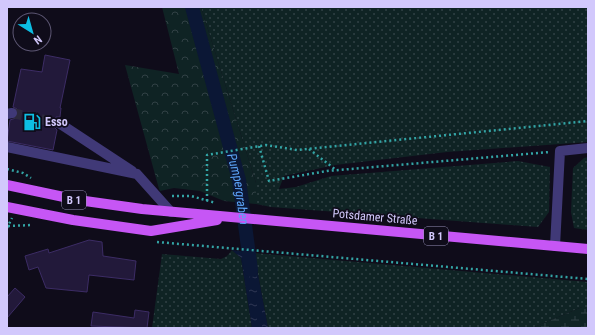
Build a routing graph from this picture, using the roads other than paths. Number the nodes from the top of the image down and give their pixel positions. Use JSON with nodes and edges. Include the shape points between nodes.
{"nodes":[{"id":1,"x":59,"y":122,"type":"tunnel mouth"},
{"id":2,"x":7,"y":147,"type":"edge"},
{"id":3,"x":588,"y":148,"type":"edge"},
{"id":4,"x":136,"y":174,"type":"junction"},
{"id":5,"x":7,"y":185,"type":"edge"},
{"id":6,"x":7,"y":207,"type":"edge"},
{"id":7,"x":172,"y":212,"type":"junction"},
{"id":8,"x":232,"y":218,"type":"junction"},
{"id":9,"x":555,"y":246,"type":"junction"},
{"id":10,"x":588,"y":249,"type":"edge"}],
"edges":[{"from":1,"to":4,"type":"street"},
{"from":2,"to":4,"type":"street"},
{"from":3,"to":9,"type":"street","via":[[560,151]]},
{"from":4,"to":7,"type":"street"},
{"from":5,"to":7,"type":"main road","name":"Potsdamer Straße","number":"B 1","via":[[78,200]]},
{"from":6,"to":8,"type":"main road","name":"Potsdamer Straße","number":"B 1","via":[[151,231]]},
{"from":7,"to":8,"type":"main road","name":"Potsdamer Straße","number":"B 1"},
{"from":8,"to":9,"type":"main road","name":"Potsdamer Straße","number":"B 1"},
{"from":9,"to":10,"type":"main road","name":"Potsdamer Straße","number":"B 1"}]}
